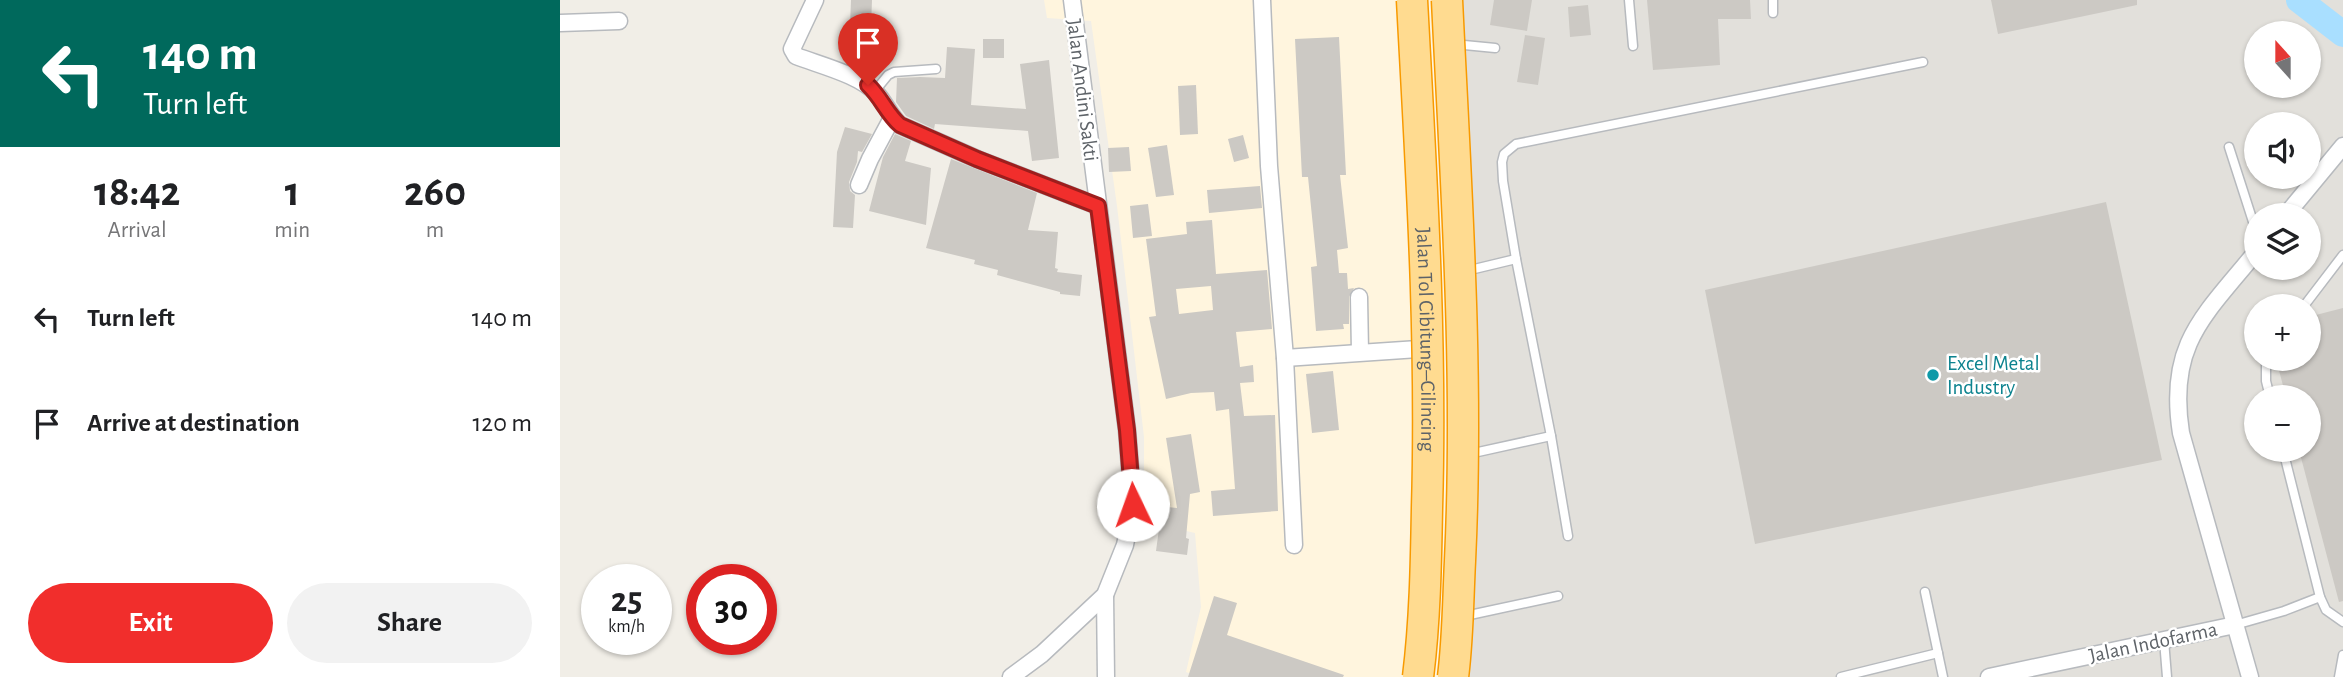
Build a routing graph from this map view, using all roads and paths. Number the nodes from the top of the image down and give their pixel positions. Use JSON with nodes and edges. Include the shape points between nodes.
{"nodes":[{"id":1,"x":815,"y":0,"type":"edge"},
{"id":2,"x":1072,"y":0,"type":"edge"},
{"id":3,"x":1262,"y":0,"type":"edge"},
{"id":4,"x":1412,"y":0,"type":"edge"},
{"id":5,"x":1447,"y":0,"type":"edge"},
{"id":6,"x":1629,"y":0,"type":"edge"},
{"id":7,"x":1773,"y":0,"type":"edge"},
{"id":8,"x":1773,"y":13,"type":"dead end"},
{"id":9,"x":619,"y":20,"type":"dead end"},
{"id":10,"x":560,"y":23,"type":"edge"},
{"id":11,"x":1444,"y":43,"type":"dead end"},
{"id":12,"x":1633,"y":46,"type":"dead end"},
{"id":13,"x":1495,"y":48,"type":"dead end"},
{"id":14,"x":1923,"y":62,"type":"dead end"},
{"id":15,"x":936,"y":69,"type":"dead end"},
{"id":16,"x":875,"y":92,"type":"junction"},
{"id":17,"x":892,"y":118,"type":"junction"},
{"id":18,"x":2343,"y":146,"type":"edge"},
{"id":19,"x":2229,"y":147,"type":"dead end"},
{"id":20,"x":859,"y":185,"type":"dead end"},
{"id":21,"x":1089,"y":203,"type":"junction"},
{"id":22,"x":2247,"y":203,"type":"edge"},
{"id":23,"x":2296,"y":203,"type":"edge"},
{"id":24,"x":2343,"y":255,"type":"edge"},
{"id":25,"x":1516,"y":260,"type":"junction"},
{"id":26,"x":2244,"y":266,"type":"edge"},
{"id":27,"x":1453,"y":273,"type":"dead end"},
{"id":28,"x":2313,"y":294,"type":"edge"},
{"id":29,"x":1359,"y":297,"type":"dead end"},
{"id":30,"x":1433,"y":348,"type":"dead end"},
{"id":31,"x":1360,"y":352,"type":"junction"},
{"id":32,"x":1285,"y":358,"type":"junction"},
{"id":33,"x":1551,"y":436,"type":"junction"},
{"id":34,"x":1457,"y":457,"type":"dead end"},
{"id":35,"x":2286,"y":462,"type":"edge"},
{"id":36,"x":1568,"y":536,"type":"dead end"},
{"id":37,"x":1294,"y":545,"type":"dead end"},
{"id":38,"x":1926,"y":592,"type":"dead end"},
{"id":39,"x":1105,"y":595,"type":"junction"},
{"id":40,"x":1558,"y":596,"type":"dead end"},
{"id":41,"x":2320,"y":597,"type":"junction"},
{"id":42,"x":1452,"y":619,"type":"dead end"},
{"id":43,"x":2343,"y":622,"type":"edge"},
{"id":44,"x":2242,"y":623,"type":"junction"},
{"id":45,"x":2164,"y":640,"type":"junction"},
{"id":46,"x":1938,"y":653,"type":"junction"},
{"id":47,"x":2343,"y":655,"type":"edge"},
{"id":48,"x":1994,"y":676,"type":"edge"},
{"id":49,"x":1011,"y":677,"type":"edge"},
{"id":50,"x":1106,"y":677,"type":"edge"},
{"id":51,"x":1418,"y":677,"type":"edge"},
{"id":52,"x":1453,"y":677,"type":"edge"},
{"id":53,"x":1840,"y":677,"type":"edge"},
{"id":54,"x":1943,"y":677,"type":"edge"},
{"id":55,"x":2167,"y":677,"type":"edge"},
{"id":56,"x":2250,"y":677,"type":"edge"},
{"id":57,"x":2339,"y":677,"type":"edge"}],
"edges":[{"from":1,"to":16,"type":"street","via":[[793,54]]},
{"from":2,"to":21,"type":"street","name":"Jalan Andini Sakti"},
{"from":3,"to":32,"type":"street","via":[[1269,166]]},
{"from":4,"to":51,"type":"highway","name":"Jalan Tol Cibitung–Cilincing","bridge":true,"via":[[1430,424]]},
{"from":5,"to":52,"type":"highway","name":"Jalan Tol Cibitung–Cilincing","bridge":true,"via":[[1464,424]]},
{"from":6,"to":12,"type":"lane"},
{"from":7,"to":8,"type":"lane"},
{"from":9,"to":10,"type":"street"},
{"from":11,"to":13,"type":"lane"},
{"from":14,"to":25,"type":"lane","via":[[1516,144],[1502,162]]},
{"from":15,"to":16,"type":"lane","via":[[894,72]]},
{"from":16,"to":17,"type":"street"},
{"from":17,"to":20,"type":"street"},
{"from":17,"to":21,"type":"street","via":[[977,159]]},
{"from":18,"to":23,"type":"street"},
{"from":19,"to":22,"type":"lane"},
{"from":21,"to":39,"type":"street","name":"Jalan Andini Sakti","via":[[1127,430],[1133,505],[1125,545]]},
{"from":24,"to":28,"type":"lane"},
{"from":25,"to":27,"type":"lane"},
{"from":25,"to":33,"type":"lane"},
{"from":26,"to":44,"type":"street","via":[[2198,323],[2188,344],[2177,407],[2181,433]]},
{"from":29,"to":31,"type":"street"},
{"from":30,"to":31,"type":"street"},
{"from":31,"to":32,"type":"street"},
{"from":32,"to":37,"type":"street"},
{"from":33,"to":34,"type":"lane"},
{"from":33,"to":36,"type":"lane"},
{"from":35,"to":41,"type":"lane"},
{"from":38,"to":46,"type":"lane"},
{"from":39,"to":49,"type":"street","name":"Jalan Andini Sakti"},
{"from":39,"to":50,"type":"street"},
{"from":40,"to":42,"type":"lane"},
{"from":41,"to":43,"type":"lane","via":[[2326,610]]},
{"from":41,"to":44,"type":"lane"},
{"from":44,"to":45,"type":"street","name":"Jalan Indofarma"},
{"from":44,"to":56,"type":"street"},
{"from":45,"to":48,"type":"street","name":"Jalan Indofarma"},
{"from":45,"to":55,"type":"lane"},
{"from":46,"to":53,"type":"lane"},
{"from":46,"to":54,"type":"lane"},
{"from":47,"to":57,"type":"lane"}]}
